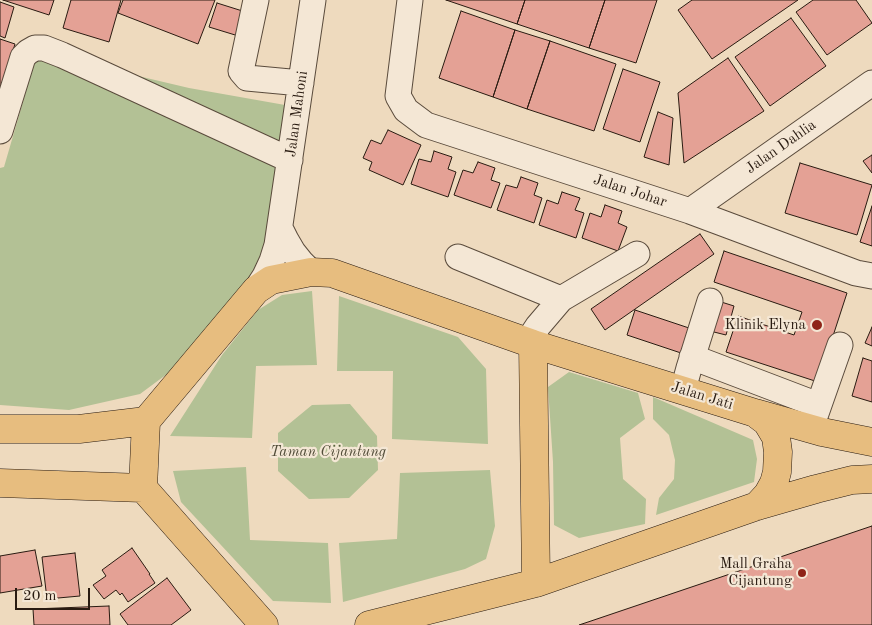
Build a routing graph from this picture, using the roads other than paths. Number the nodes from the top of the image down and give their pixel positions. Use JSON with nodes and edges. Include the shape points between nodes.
{"nodes":[{"id":1,"x":256,"y":0,"type":"edge"},
{"id":2,"x":314,"y":0,"type":"edge"},
{"id":3,"x":410,"y":0,"type":"edge"},
{"id":4,"x":872,"y":82,"type":"edge"},
{"id":5,"x":301,"y":83,"type":"junction"},
{"id":6,"x":0,"y":131,"type":"edge"},
{"id":7,"x":290,"y":160,"type":"junction"},
{"id":8,"x":690,"y":210,"type":"junction"},
{"id":9,"x":280,"y":228,"type":"junction"},
{"id":10,"x":636,"y":254,"type":"dead end"},
{"id":11,"x":458,"y":257,"type":"dead end"},
{"id":12,"x":311,"y":272,"type":"junction"},
{"id":13,"x":872,"y":276,"type":"edge"},
{"id":14,"x":256,"y":290,"type":"junction"},
{"id":15,"x":561,"y":299,"type":"junction"},
{"id":16,"x":710,"y":301,"type":"dead end"},
{"id":17,"x":530,"y":343,"type":"junction"},
{"id":18,"x":840,"y":345,"type":"dead end"},
{"id":19,"x":692,"y":357,"type":"junction"},
{"id":20,"x":683,"y":390,"type":"junction"},
{"id":21,"x":755,"y":413,"type":"junction"},
{"id":22,"x":814,"y":416,"type":"junction"},
{"id":23,"x":146,"y":421,"type":"junction"},
{"id":24,"x":0,"y":429,"type":"edge"},
{"id":25,"x":872,"y":442,"type":"edge"},
{"id":26,"x":872,"y":478,"type":"edge"},
{"id":27,"x":0,"y":482,"type":"edge"},
{"id":28,"x":143,"y":488,"type":"junction"},
{"id":29,"x":757,"y":506,"type":"junction"},
{"id":30,"x":536,"y":583,"type":"junction"},
{"id":31,"x":264,"y":625,"type":"edge"},
{"id":32,"x":369,"y":625,"type":"edge"}],
"edges":[{"from":1,"to":5,"type":"street","via":[[241,71],[247,78]]},
{"from":2,"to":5,"type":"street","name":"Jalan Mahoni"},
{"from":3,"to":8,"type":"street","name":"Jalan Johar","via":[[398,96],[406,110],[426,125]]},
{"from":4,"to":8,"type":"street","name":"Jalan Dahlia"},
{"from":5,"to":7,"type":"street","name":"Jalan Mahoni"},
{"from":6,"to":7,"type":"street","via":[[23,58],[35,48],[44,48]]},
{"from":7,"to":9,"type":"street","name":"Jalan Mahoni"},
{"from":8,"to":13,"type":"street","name":"Jalan Johar"},
{"from":9,"to":12,"type":"street","via":[[293,252]]},
{"from":9,"to":14,"type":"street","name":"Jalan Mahoni","via":[[272,261]]},
{"from":10,"to":15,"type":"street"},
{"from":11,"to":15,"type":"street"},
{"from":12,"to":14,"type":"main road","name":"Jalan Jati","via":[[270,280]]},
{"from":12,"to":17,"type":"main road","name":"Jalan Jati","via":[[332,273]]},
{"from":14,"to":23,"type":"main road"},
{"from":15,"to":17,"type":"street","via":[[538,326]]},
{"from":16,"to":19,"type":"street"},
{"from":17,"to":20,"type":"main road","name":"Jalan Jati"},
{"from":17,"to":30,"type":"main road"},
{"from":18,"to":22,"type":"street"},
{"from":19,"to":20,"type":"street"},
{"from":19,"to":22,"type":"street"},
{"from":20,"to":21,"type":"main road","name":"Jalan Jati"},
{"from":21,"to":22,"type":"main road","name":"Jalan Jati"},
{"from":21,"to":29,"type":"main road","via":[[767,422],[776,437],[778,452],[774,483]]},
{"from":22,"to":25,"type":"main road","name":"Jalan Jati"},
{"from":23,"to":24,"type":"main road","via":[[79,429]]},
{"from":23,"to":28,"type":"main road"},
{"from":26,"to":29,"type":"main road","via":[[843,482]]},
{"from":27,"to":28,"type":"main road"},
{"from":28,"to":31,"type":"main road"},
{"from":29,"to":30,"type":"main road"},
{"from":30,"to":32,"type":"main road"}]}
